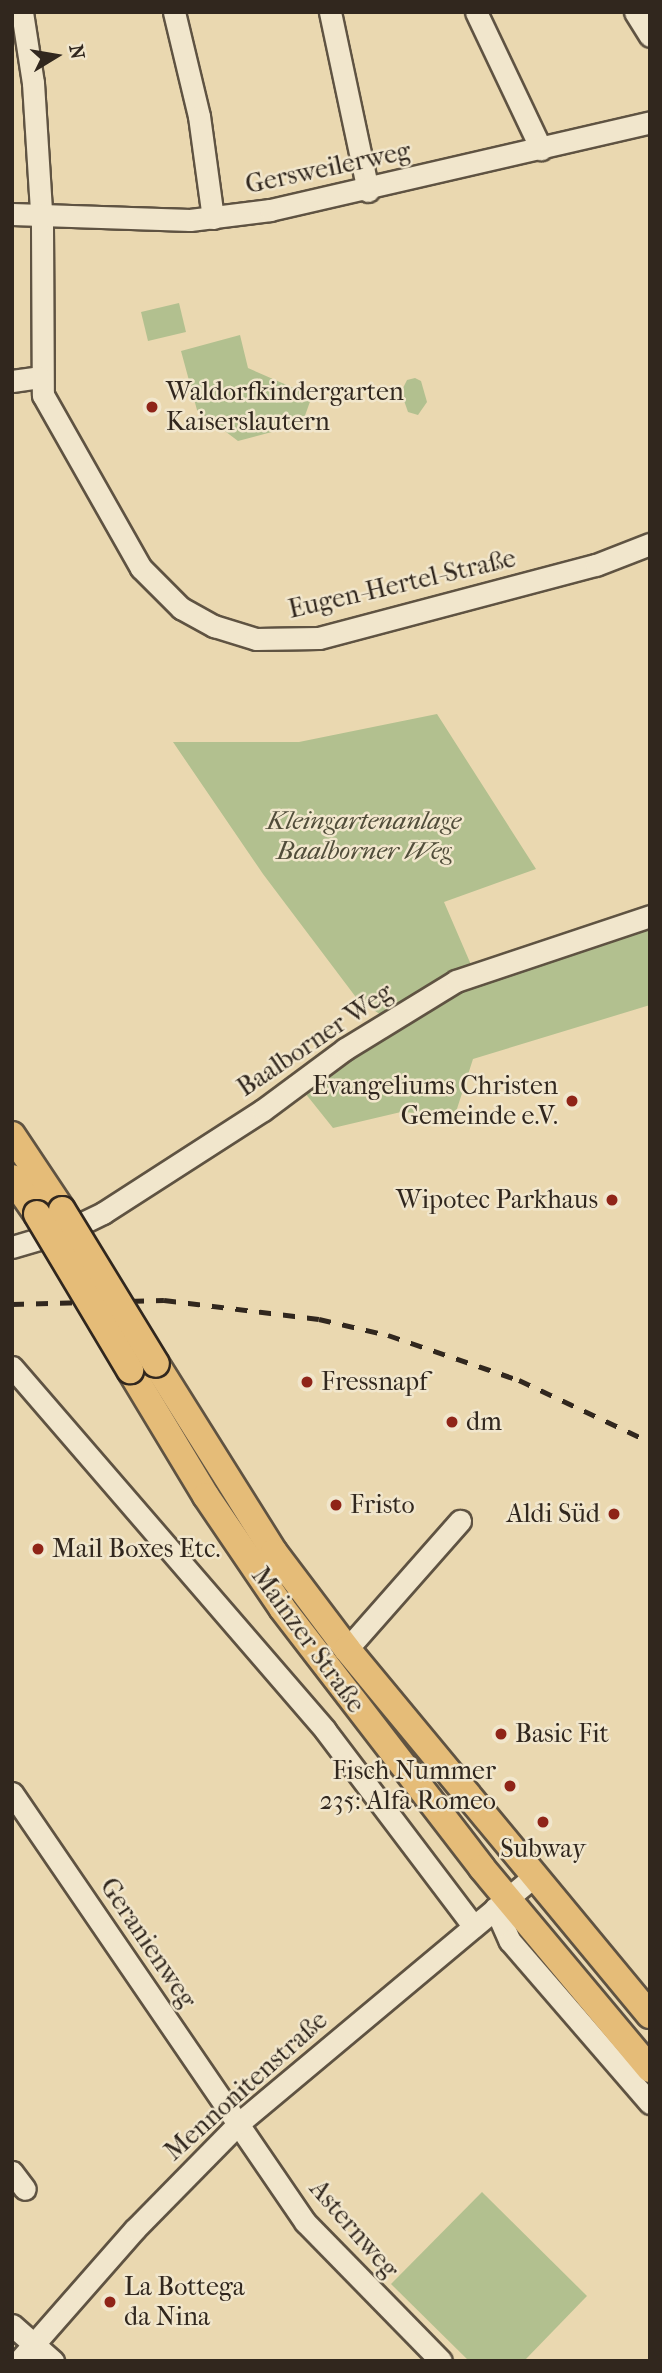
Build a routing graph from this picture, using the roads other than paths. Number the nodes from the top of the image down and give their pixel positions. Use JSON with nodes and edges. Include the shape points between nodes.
{"nodes":[{"id":1,"x":22,"y":12,"type":"edge"},
{"id":2,"x":174,"y":12,"type":"edge"},
{"id":3,"x":330,"y":12,"type":"edge"},
{"id":4,"x":477,"y":12,"type":"edge"},
{"id":5,"x":635,"y":12,"type":"edge"},
{"id":6,"x":650,"y":36,"type":"edge"},
{"id":7,"x":650,"y":122,"type":"edge"},
{"id":8,"x":541,"y":149,"type":"junction"},
{"id":9,"x":368,"y":191,"type":"junction"},
{"id":10,"x":12,"y":214,"type":"edge"},
{"id":11,"x":40,"y":218,"type":"junction"},
{"id":12,"x":213,"y":218,"type":"junction"},
{"id":13,"x":40,"y":377,"type":"junction"},
{"id":14,"x":12,"y":381,"type":"edge"},
{"id":15,"x":650,"y":544,"type":"edge"},
{"id":16,"x":650,"y":916,"type":"edge"},
{"id":17,"x":12,"y":1135,"type":"edge"},
{"id":18,"x":12,"y":1178,"type":"edge"},
{"id":19,"x":50,"y":1212,"type":"junction"},
{"id":20,"x":19,"y":1245,"type":"edge"},
{"id":21,"x":12,"y":1367,"type":"edge"},
{"id":22,"x":460,"y":1521,"type":"dead end"},
{"id":23,"x":346,"y":1649,"type":"junction"},
{"id":24,"x":12,"y":1793,"type":"edge"},
{"id":25,"x":534,"y":1876,"type":"junction"},
{"id":26,"x":501,"y":1904,"type":"junction"},
{"id":27,"x":472,"y":1926,"type":"junction"},
{"id":28,"x":650,"y":2015,"type":"edge"},
{"id":29,"x":650,"y":2069,"type":"edge"},
{"id":30,"x":650,"y":2103,"type":"edge"},
{"id":31,"x":239,"y":2123,"type":"junction"},
{"id":32,"x":12,"y":2325,"type":"edge"},
{"id":33,"x":34,"y":2344,"type":"junction"},
{"id":34,"x":19,"y":2361,"type":"edge"},
{"id":35,"x":53,"y":2361,"type":"edge"},
{"id":36,"x":441,"y":2361,"type":"edge"}],
"edges":[{"from":1,"to":11,"type":"street","name":"Eugen-Hertel-Straße","via":[[33,83]]},
{"from":2,"to":12,"type":"street","via":[[199,116]]},
{"from":3,"to":9,"type":"street"},
{"from":4,"to":8,"type":"street"},
{"from":5,"to":6,"type":"street"},
{"from":7,"to":8,"type":"street","name":"Gersweilerweg"},
{"from":8,"to":9,"type":"street","name":"Gersweilerweg"},
{"from":9,"to":12,"type":"street","name":"Gersweilerweg"},
{"from":10,"to":11,"type":"street","name":"Gersweilerweg"},
{"from":11,"to":12,"type":"street","name":"Gersweilerweg"},
{"from":11,"to":13,"type":"street","name":"Eugen-Hertel-Straße"},
{"from":13,"to":14,"type":"street"},
{"from":13,"to":15,"type":"street","name":"Eugen-Hertel-Straße","via":[[48,409],[141,568],[181,608],[214,626],[256,639],[319,638],[596,565]]},
{"from":16,"to":20,"type":"street","name":"Baalborner Weg","via":[[456,981],[345,1049],[263,1110],[103,1213]]},
{"from":17,"to":19,"type":"main road","name":"Mainzer Straße"},
{"from":18,"to":19,"type":"main road","name":"Mainzer Straße"},
{"from":19,"to":23,"type":"main road","name":"Mainzer Straße","bridge":true,"via":[[156,1364],[274,1552]]},
{"from":19,"to":26,"type":"main road","name":"Mainzer Straße","bridge":true,"via":[[130,1370],[206,1496],[282,1608]]},
{"from":21,"to":27,"type":"street","name":"Mainzer Straße","via":[[368,1786]]},
{"from":22,"to":23,"type":"street","name":"Mainzer Straße"},
{"from":23,"to":25,"type":"main road","name":"Mainzer Straße"},
{"from":24,"to":31,"type":"street","name":"Geranienweg"},
{"from":25,"to":26,"type":"street","name":"Mennonitenstraße"},
{"from":25,"to":28,"type":"main road","name":"Mainzer Straße"},
{"from":26,"to":27,"type":"street","name":"Mennonitenstraße"},
{"from":26,"to":29,"type":"main road","name":"Mainzer Straße"},
{"from":26,"to":30,"type":"street","name":"Mainzer Straße","via":[[510,1941]]},
{"from":27,"to":31,"type":"street","name":"Mennonitenstraße"},
{"from":31,"to":33,"type":"street","name":"Mennonitenstraße","via":[[117,2248]]},
{"from":31,"to":36,"type":"street","name":"Asternweg","via":[[305,2222]]},
{"from":32,"to":33,"type":"street"},
{"from":33,"to":34,"type":"street","name":"Mennonitenstraße"},
{"from":33,"to":35,"type":"street"}]}
